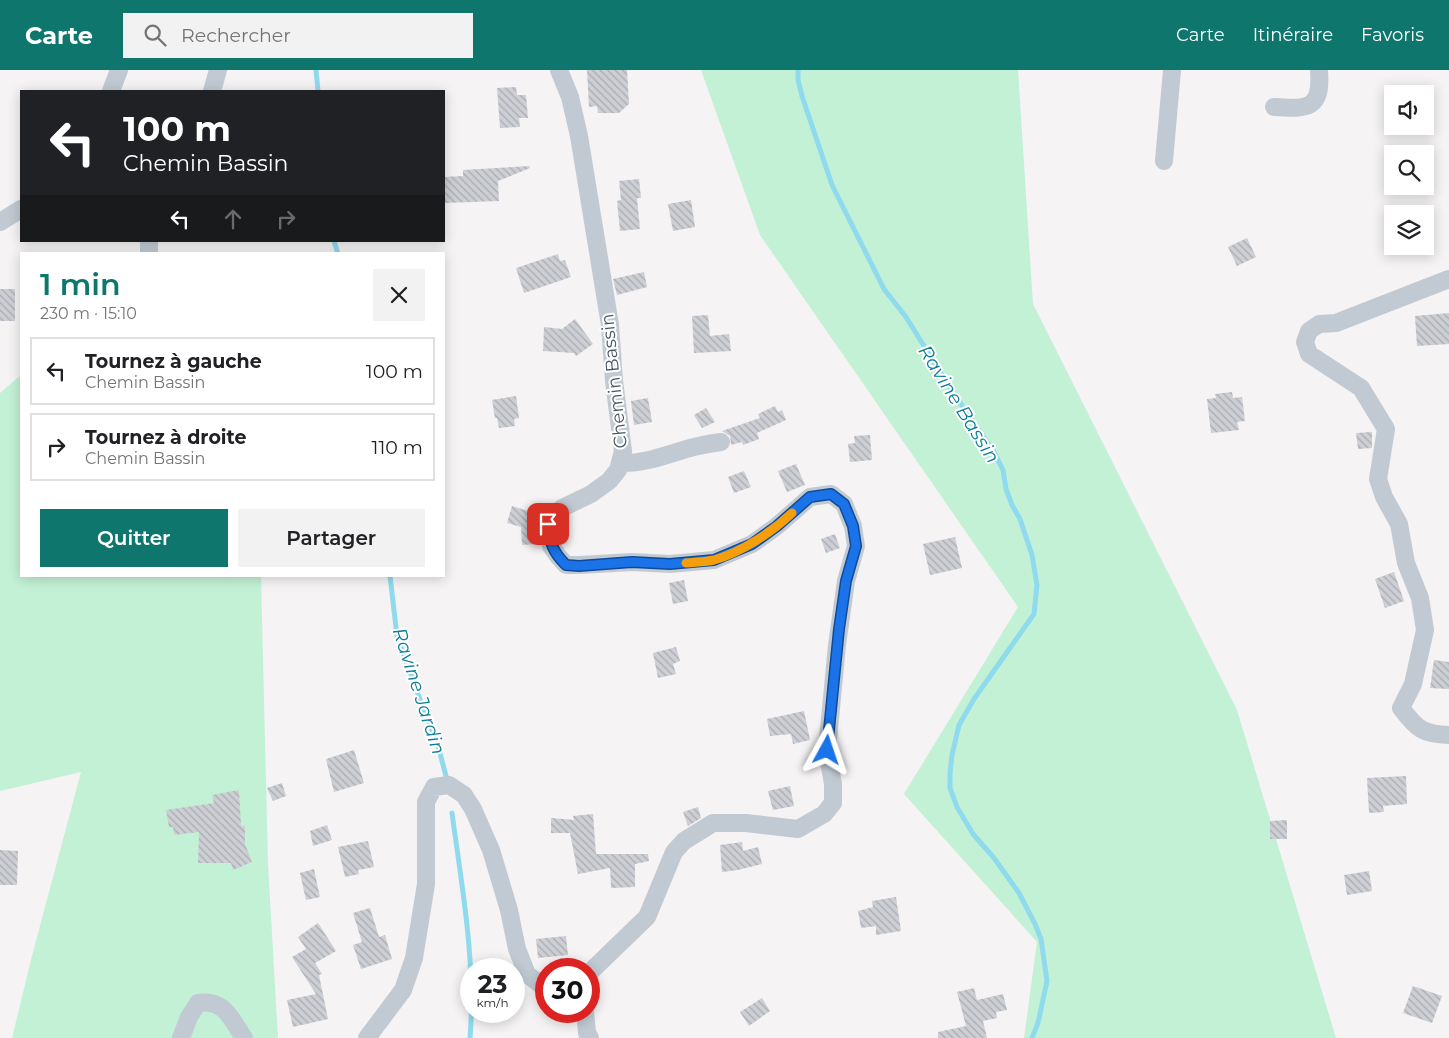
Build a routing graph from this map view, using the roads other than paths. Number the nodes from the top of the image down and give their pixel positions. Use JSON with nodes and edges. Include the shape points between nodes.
{"nodes":[{"id":1,"x":119,"y":70,"type":"edge"},
{"id":2,"x":218,"y":70,"type":"edge"},
{"id":3,"x":559,"y":70,"type":"edge"},
{"id":4,"x":1172,"y":70,"type":"edge"},
{"id":5,"x":1319,"y":70,"type":"edge"},
{"id":6,"x":111,"y":90,"type":"edge"},
{"id":7,"x":212,"y":90,"type":"edge"},
{"id":8,"x":1274,"y":106,"type":"dead end"},
{"id":9,"x":1164,"y":161,"type":"dead end"},
{"id":10,"x":20,"y":210,"type":"edge"},
{"id":11,"x":0,"y":222,"type":"edge"},
{"id":12,"x":1449,"y":279,"type":"edge"},
{"id":13,"x":721,"y":442,"type":"dead end"},
{"id":14,"x":621,"y":463,"type":"junction"},
{"id":15,"x":1449,"y":736,"type":"edge"},
{"id":16,"x":600,"y":962,"type":"edge"},
{"id":17,"x":535,"y":980,"type":"edge"},
{"id":18,"x":586,"y":1023,"type":"edge"},
{"id":19,"x":181,"y":1038,"type":"edge"},
{"id":20,"x":244,"y":1038,"type":"edge"},
{"id":21,"x":367,"y":1038,"type":"edge"},
{"id":22,"x":590,"y":1038,"type":"edge"}],
"edges":[{"from":1,"to":6,"type":"street"},
{"from":2,"to":7,"type":"street"},
{"from":3,"to":14,"type":"street","name":"Chemin Bassin","via":[[570,97],[579,136],[610,325],[623,451]]},
{"from":4,"to":9,"type":"street"},
{"from":5,"to":8,"type":"street","via":[[1318,92],[1315,102],[1309,107]]},
{"from":10,"to":11,"type":"street"},
{"from":12,"to":15,"type":"street","via":[[1336,323],[1318,324],[1309,331],[1305,342],[1309,354],[1361,388],[1386,429],[1378,479],[1398,524],[1406,563],[1420,598],[1425,630],[1413,684],[1401,708],[1416,726],[1430,735]]},
{"from":13,"to":14,"type":"street"},
{"from":14,"to":16,"type":"street","name":"Chemin Bassin","via":[[609,481],[562,508],[548,524],[551,546],[566,565],[670,564],[714,560],[752,544],[810,497],[831,494],[844,504],[853,526],[856,546],[846,581],[837,644],[827,750],[834,803],[824,814],[798,829],[713,823],[684,841],[674,852],[647,917]]},
{"from":17,"to":21,"type":"street","via":[[527,974],[517,949],[491,850],[473,809],[464,795],[449,785],[434,787],[426,802],[426,884],[414,958],[403,990]]},
{"from":18,"to":22,"type":"street"},
{"from":19,"to":20,"type":"street","via":[[198,1003],[210,1001],[224,1008]]}]}
